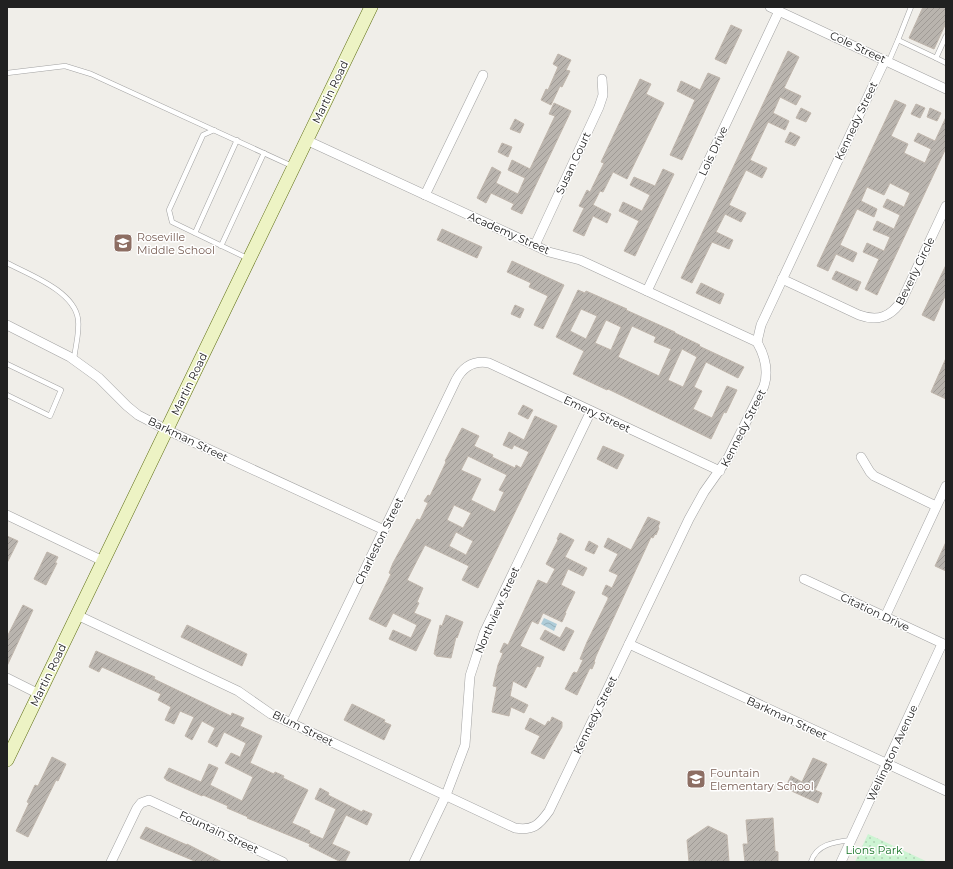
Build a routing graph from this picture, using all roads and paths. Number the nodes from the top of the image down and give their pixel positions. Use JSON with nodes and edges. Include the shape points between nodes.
{"nodes":[{"id":1,"x":371,"y":7,"type":"edge"},
{"id":2,"x":770,"y":7,"type":"edge"},
{"id":3,"x":911,"y":7,"type":"edge"},
{"id":4,"x":779,"y":11,"type":"junction"},
{"id":5,"x":946,"y":36,"type":"edge"},
{"id":6,"x":898,"y":40,"type":"junction"},
{"id":7,"x":936,"y":58,"type":"junction"},
{"id":8,"x":887,"y":61,"type":"junction"},
{"id":9,"x":946,"y":63,"type":"edge"},
{"id":10,"x":7,"y":73,"type":"edge"},
{"id":11,"x":483,"y":75,"type":"dead end"},
{"id":12,"x":602,"y":79,"type":"dead end"},
{"id":13,"x":946,"y":89,"type":"edge"},
{"id":14,"x":214,"y":130,"type":"junction"},
{"id":15,"x":236,"y":140,"type":"junction"},
{"id":16,"x":306,"y":140,"type":"junction"},
{"id":17,"x":264,"y":153,"type":"junction"},
{"id":18,"x":293,"y":167,"type":"junction"},
{"id":19,"x":425,"y":195,"type":"junction"},
{"id":20,"x":946,"y":206,"type":"edge"},
{"id":21,"x":195,"y":233,"type":"junction"},
{"id":22,"x":535,"y":245,"type":"junction"},
{"id":23,"x":221,"y":246,"type":"junction"},
{"id":24,"x":249,"y":260,"type":"junction"},
{"id":25,"x":7,"y":263,"type":"edge"},
{"id":26,"x":782,"y":279,"type":"junction"},
{"id":27,"x":646,"y":291,"type":"junction"},
{"id":28,"x":7,"y":325,"type":"edge"},
{"id":29,"x":757,"y":342,"type":"junction"},
{"id":30,"x":74,"y":360,"type":"junction"},
{"id":31,"x":473,"y":363,"type":"joint"},
{"id":32,"x":7,"y":364,"type":"edge"},
{"id":33,"x":7,"y":395,"type":"edge"},
{"id":34,"x":591,"y":411,"type":"junction"},
{"id":35,"x":167,"y":430,"type":"junction"},
{"id":36,"x":861,"y":457,"type":"dead end"},
{"id":37,"x":720,"y":471,"type":"junction"},
{"id":38,"x":946,"y":486,"type":"edge"},
{"id":39,"x":936,"y":506,"type":"junction"},
{"id":40,"x":7,"y":515,"type":"edge"},
{"id":41,"x":384,"y":530,"type":"junction"},
{"id":42,"x":103,"y":561,"type":"junction"},
{"id":43,"x":804,"y":579,"type":"dead end"},
{"id":44,"x":77,"y":615,"type":"junction"},
{"id":45,"x":884,"y":617,"type":"junction"},
{"id":46,"x":629,"y":644,"type":"junction"},
{"id":47,"x":944,"y":644,"type":"edge"},
{"id":48,"x":7,"y":678,"type":"edge"},
{"id":49,"x":39,"y":694,"type":"junction"},
{"id":50,"x":291,"y":723,"type":"junction"},
{"id":51,"x":7,"y":760,"type":"edge"},
{"id":52,"x":887,"y":764,"type":"junction"},
{"id":53,"x":946,"y":791,"type":"edge"},
{"id":54,"x":446,"y":795,"type":"junction"},
{"id":55,"x":534,"y":827,"type":"joint"},
{"id":56,"x":851,"y":840,"type":"junction"},
{"id":57,"x":111,"y":862,"type":"edge"},
{"id":58,"x":283,"y":862,"type":"edge"},
{"id":59,"x":414,"y":862,"type":"edge"},
{"id":60,"x":811,"y":862,"type":"edge"},
{"id":61,"x":841,"y":862,"type":"edge"}],
"edges":[{"from":1,"to":16,"type":"street","name":"Martin Road"},
{"from":2,"to":4,"type":"street","name":"Cole Street"},
{"from":3,"to":6,"type":"lane"},
{"from":4,"to":8,"type":"street","name":"Cole Street"},
{"from":4,"to":27,"type":"street","name":"Lois Drive"},
{"from":5,"to":7,"type":"lane"},
{"from":6,"to":7,"type":"lane"},
{"from":6,"to":8,"type":"lane"},
{"from":7,"to":9,"type":"lane"},
{"from":8,"to":13,"type":"street","name":"Cole Street"},
{"from":8,"to":26,"type":"street","name":"Kennedy Street"},
{"from":10,"to":14,"type":"lane","via":[[65,66],[92,74]]},
{"from":11,"to":19,"type":"street"},
{"from":12,"to":22,"type":"street","name":"Susan Court","via":[[603,95],[599,107]]},
{"from":14,"to":15,"type":"lane"},
{"from":14,"to":21,"type":"lane","via":[[203,135],[169,210],[172,222]]},
{"from":15,"to":17,"type":"lane"},
{"from":15,"to":21,"type":"lane"},
{"from":16,"to":18,"type":"street","name":"Martin Road"},
{"from":16,"to":19,"type":"street","name":"Academy Street"},
{"from":17,"to":18,"type":"lane"},
{"from":17,"to":23,"type":"lane"},
{"from":18,"to":24,"type":"street","name":"Martin Road"},
{"from":19,"to":22,"type":"street","name":"Academy Street"},
{"from":20,"to":26,"type":"street","name":"Beverly Circle","via":[[902,300],[892,312],[884,316],[866,318]]},
{"from":21,"to":23,"type":"lane"},
{"from":22,"to":27,"type":"street","name":"Academy Street","via":[[549,252],[580,260]]},
{"from":23,"to":24,"type":"lane"},
{"from":24,"to":35,"type":"street","name":"Martin Road"},
{"from":25,"to":30,"type":"lane","via":[[61,292],[73,305],[78,318]]},
{"from":26,"to":29,"type":"street","name":"Kennedy Street","via":[[761,325]]},
{"from":27,"to":29,"type":"street","name":"Academy Street"},
{"from":28,"to":30,"type":"street","name":"Barkman Street"},
{"from":29,"to":37,"type":"street","name":"Kennedy Street","via":[[767,368],[766,380],[737,442]]},
{"from":30,"to":35,"type":"street","name":"Barkman Street","via":[[100,378],[126,406]]},
{"from":31,"to":34,"type":"street","name":"Emery Street","via":[[489,363]]},
{"from":31,"to":41,"type":"street","name":"Charleston Street","via":[[460,372]]},
{"from":32,"to":33,"type":"lane","via":[[61,390],[50,416]]},
{"from":34,"to":37,"type":"street","name":"Emery Street"},
{"from":34,"to":54,"type":"street","name":"Northview Street","via":[[484,633],[470,676],[465,744]]},
{"from":35,"to":41,"type":"street","name":"Barkman Street"},
{"from":35,"to":42,"type":"street","name":"Martin Road"},
{"from":36,"to":39,"type":"street","via":[[874,476]]},
{"from":37,"to":46,"type":"street","name":"Kennedy Street","via":[[704,492],[689,519]]},
{"from":38,"to":39,"type":"street"},
{"from":39,"to":45,"type":"street"},
{"from":40,"to":42,"type":"street"},
{"from":41,"to":50,"type":"street","name":"Charleston Street"},
{"from":42,"to":44,"type":"street","name":"Martin Road"},
{"from":43,"to":45,"type":"street","name":"Citation Drive"},
{"from":44,"to":49,"type":"street","name":"Martin Road"},
{"from":44,"to":50,"type":"street","name":"Blum Street","via":[[238,691],[272,714]]},
{"from":45,"to":47,"type":"street","name":"Citation Drive"},
{"from":46,"to":52,"type":"street","name":"Barkman Street"},
{"from":46,"to":55,"type":"street","name":"Kennedy Street","via":[[549,811]]},
{"from":47,"to":52,"type":"street","name":"Wellington Avenue"},
{"from":48,"to":49,"type":"street"},
{"from":49,"to":51,"type":"street","name":"Martin Road"},
{"from":50,"to":54,"type":"street","name":"Blum Street"},
{"from":52,"to":53,"type":"street","name":"Barkman Street"},
{"from":52,"to":56,"type":"street","name":"Wellington Avenue"},
{"from":54,"to":55,"type":"street","name":"Blum Street","via":[[515,828],[525,830]]},
{"from":54,"to":59,"type":"street","name":"Northview Street"},
{"from":56,"to":60,"type":"lane","via":[[832,842],[820,848]]},
{"from":56,"to":61,"type":"street","name":"Wellington Avenue"},
{"from":57,"to":58,"type":"street","name":"Fountain Street","via":[[137,808],[149,800]]}]}
